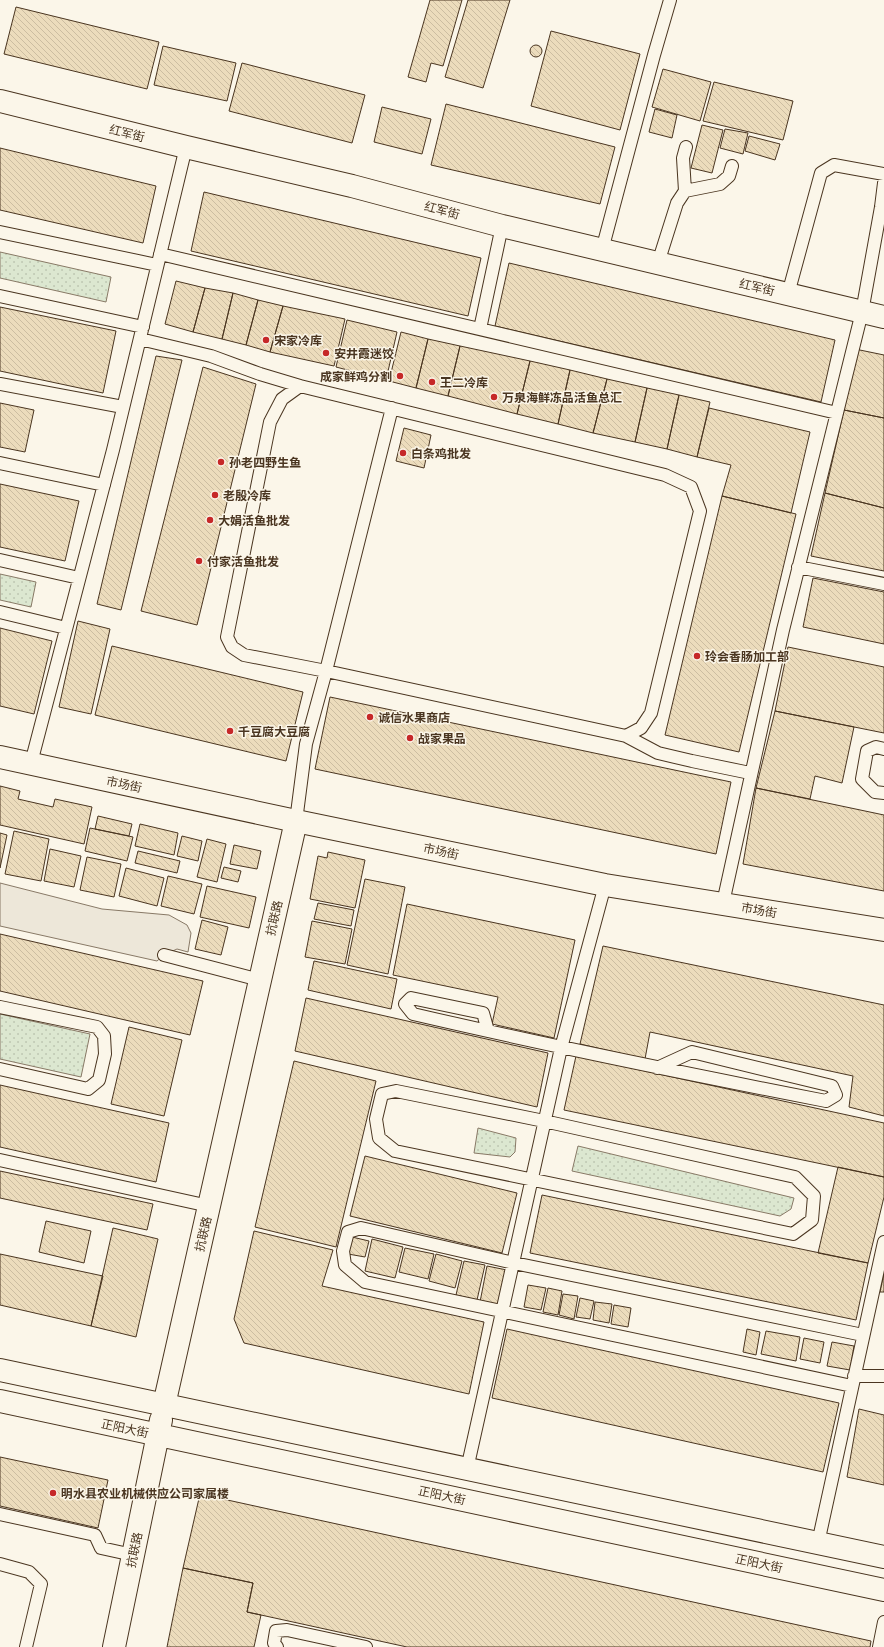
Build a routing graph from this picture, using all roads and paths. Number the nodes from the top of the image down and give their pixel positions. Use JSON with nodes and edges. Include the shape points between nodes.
{"nodes":[{"id":1,"x":670,"y":0,"type":"edge"},
{"id":2,"x":0,"y":101,"type":"edge"},
{"id":3,"x":186,"y":147,"type":"junction"},
{"id":4,"x":686,"y":147,"type":"dead end"},
{"id":5,"x":732,"y":166,"type":"dead end"},
{"id":6,"x":884,"y":174,"type":"edge"},
{"id":7,"x":884,"y":183,"type":"edge"},
{"id":8,"x":685,"y":191,"type":"junction"},
{"id":9,"x":502,"y":226,"type":"junction"},
{"id":10,"x":0,"y":232,"type":"edge"},
{"id":11,"x":602,"y":250,"type":"junction"},
{"id":12,"x":159,"y":260,"type":"junction"},
{"id":13,"x":658,"y":263,"type":"junction"},
{"id":14,"x":788,"y":294,"type":"junction"},
{"id":15,"x":0,"y":296,"type":"edge"},
{"id":16,"x":862,"y":312,"type":"junction"},
{"id":17,"x":884,"y":317,"type":"edge"},
{"id":18,"x":480,"y":329,"type":"junction"},
{"id":19,"x":141,"y":333,"type":"junction"},
{"id":20,"x":0,"y":384,"type":"edge"},
{"id":21,"x":300,"y":386,"type":"junction"},
{"id":22,"x":123,"y":407,"type":"junction"},
{"id":23,"x":392,"y":408,"type":"junction"},
{"id":24,"x":837,"y":413,"type":"junction"},
{"id":25,"x":0,"y":463,"type":"edge"},
{"id":26,"x":104,"y":485,"type":"junction"},
{"id":27,"x":0,"y":560,"type":"edge"},
{"id":28,"x":798,"y":567,"type":"junction"},
{"id":29,"x":79,"y":578,"type":"junction"},
{"id":30,"x":884,"y":584,"type":"edge"},
{"id":31,"x":0,"y":612,"type":"edge"},
{"id":32,"x":66,"y":628,"type":"junction"},
{"id":33,"x":326,"y":671,"type":"junction"},
{"id":34,"x":626,"y":736,"type":"junction"},
{"id":35,"x":884,"y":749,"type":"edge"},
{"id":36,"x":0,"y":757,"type":"edge"},
{"id":37,"x":31,"y":763,"type":"junction"},
{"id":38,"x":750,"y":773,"type":"junction"},
{"id":39,"x":884,"y":793,"type":"edge"},
{"id":40,"x":296,"y":821,"type":"junction"},
{"id":41,"x":605,"y":885,"type":"junction"},
{"id":42,"x":723,"y":903,"type":"junction"},
{"id":43,"x":884,"y":930,"type":"edge"},
{"id":44,"x":164,"y":955,"type":"dead end"},
{"id":45,"x":260,"y":980,"type":"junction"},
{"id":46,"x":0,"y":1006,"type":"edge"},
{"id":47,"x":488,"y":1031,"type":"junction"},
{"id":48,"x":561,"y":1048,"type":"junction"},
{"id":49,"x":657,"y":1068,"type":"junction"},
{"id":50,"x":0,"y":1069,"type":"edge"},
{"id":51,"x":544,"y":1121,"type":"junction"},
{"id":52,"x":0,"y":1160,"type":"edge"},
{"id":53,"x":532,"y":1180,"type":"junction"},
{"id":54,"x":209,"y":1206,"type":"junction"},
{"id":55,"x":884,"y":1242,"type":"edge"},
{"id":56,"x":514,"y":1263,"type":"junction"},
{"id":57,"x":503,"y":1312,"type":"junction"},
{"id":58,"x":863,"y":1335,"type":"junction"},
{"id":59,"x":0,"y":1370,"type":"edge"},
{"id":60,"x":884,"y":1376,"type":"edge"},
{"id":61,"x":853,"y":1381,"type":"junction"},
{"id":62,"x":0,"y":1401,"type":"edge"},
{"id":63,"x":164,"y":1406,"type":"junction"},
{"id":64,"x":158,"y":1435,"type":"junction"},
{"id":65,"x":467,"y":1469,"type":"junction"},
{"id":66,"x":0,"y":1514,"type":"edge"},
{"id":67,"x":818,"y":1543,"type":"junction"},
{"id":68,"x":134,"y":1555,"type":"junction"},
{"id":69,"x":884,"y":1557,"type":"edge"},
{"id":70,"x":0,"y":1564,"type":"edge"},
{"id":71,"x":884,"y":1590,"type":"edge"},
{"id":72,"x":884,"y":1622,"type":"edge"},
{"id":73,"x":26,"y":1647,"type":"edge"},
{"id":74,"x":114,"y":1647,"type":"edge"},
{"id":75,"x":277,"y":1647,"type":"edge"},
{"id":76,"x":366,"y":1647,"type":"edge"},
{"id":77,"x":879,"y":1647,"type":"edge"}],
"edges":[{"from":1,"to":11,"type":"lane"},
{"from":2,"to":3,"type":"street","name":"红军街"},
{"from":3,"to":9,"type":"street","name":"红军街","via":[[352,186]]},
{"from":3,"to":12,"type":"lane"},
{"from":4,"to":8,"type":"lane","via":[[683,158]]},
{"from":5,"to":8,"type":"lane","via":[[729,176],[720,184]]},
{"from":6,"to":14,"type":"lane","via":[[834,165],[821,173]]},
{"from":7,"to":16,"type":"lane"},
{"from":8,"to":13,"type":"lane","via":[[677,203]]},
{"from":9,"to":11,"type":"street","name":"红军街"},
{"from":9,"to":18,"type":"lane"},
{"from":10,"to":12,"type":"lane"},
{"from":11,"to":13,"type":"street","name":"红军街"},
{"from":12,"to":18,"type":"lane"},
{"from":12,"to":19,"type":"lane"},
{"from":13,"to":14,"type":"street","name":"红军街"},
{"from":14,"to":16,"type":"street","name":"红军街"},
{"from":15,"to":19,"type":"lane"},
{"from":16,"to":17,"type":"street","name":"红军街"},
{"from":16,"to":24,"type":"lane"},
{"from":18,"to":24,"type":"lane"},
{"from":19,"to":21,"type":"lane"},
{"from":19,"to":22,"type":"lane"},
{"from":20,"to":22,"type":"lane"},
{"from":21,"to":23,"type":"lane"},
{"from":21,"to":33,"type":"lane","via":[[282,399],[270,422],[227,637],[232,647],[244,655]]},
{"from":22,"to":26,"type":"lane"},
{"from":23,"to":33,"type":"lane"},
{"from":23,"to":34,"type":"lane","via":[[665,475],[691,487],[700,511],[651,713],[641,728]]},
{"from":24,"to":28,"type":"lane"},
{"from":25,"to":26,"type":"lane"},
{"from":26,"to":29,"type":"lane"},
{"from":27,"to":29,"type":"lane"},
{"from":28,"to":30,"type":"lane"},
{"from":28,"to":38,"type":"lane"},
{"from":29,"to":32,"type":"lane"},
{"from":31,"to":32,"type":"lane"},
{"from":32,"to":37,"type":"lane"},
{"from":33,"to":34,"type":"lane"},
{"from":33,"to":40,"type":"lane","via":[[306,744]]},
{"from":34,"to":38,"type":"lane","via":[[658,752],[692,762]]},
{"from":35,"to":39,"type":"lane","via":[[876,747],[867,752],[862,779],[876,792]]},
{"from":36,"to":37,"type":"street","name":"市场街"},
{"from":37,"to":40,"type":"street","name":"市场街"},
{"from":38,"to":42,"type":"lane"},
{"from":40,"to":41,"type":"street","name":"市场街"},
{"from":40,"to":45,"type":"street","name":"抗联路"},
{"from":41,"to":42,"type":"street","name":"市场街"},
{"from":41,"to":48,"type":"lane"},
{"from":42,"to":43,"type":"street","name":"市场街"},
{"from":44,"to":45,"type":"lane"},
{"from":45,"to":54,"type":"street","name":"抗联路"},
{"from":46,"to":50,"type":"lane","via":[[97,1027],[104,1036],[105,1054],[99,1080],[88,1089]]},
{"from":47,"to":47,"type":"lane","via":[[413,1014],[405,1004],[411,998],[483,1013]]},
{"from":47,"to":48,"type":"lane"},
{"from":48,"to":49,"type":"lane"},
{"from":48,"to":51,"type":"lane"},
{"from":49,"to":49,"type":"lane","via":[[826,1101],[836,1095],[832,1086],[692,1052]]},
{"from":51,"to":53,"type":"lane"},
{"from":51,"to":53,"type":"lane","via":[[396,1091],[382,1094],[376,1119],[379,1138],[394,1151]]},
{"from":51,"to":53,"type":"lane","via":[[795,1177],[814,1196],[812,1220],[793,1234]]},
{"from":52,"to":54,"type":"lane"},
{"from":53,"to":56,"type":"lane"},
{"from":54,"to":63,"type":"street","name":"抗联路"},
{"from":55,"to":58,"type":"lane"},
{"from":56,"to":57,"type":"lane"},
{"from":56,"to":57,"type":"lane","via":[[361,1228],[348,1232],[343,1251],[345,1265],[365,1282]]},
{"from":56,"to":58,"type":"lane"},
{"from":57,"to":61,"type":"lane"},
{"from":57,"to":65,"type":"lane"},
{"from":58,"to":61,"type":"lane"},
{"from":59,"to":63,"type":"street"},
{"from":60,"to":61,"type":"lane"},
{"from":61,"to":67,"type":"lane"},
{"from":62,"to":64,"type":"street","name":"正阳大街"},
{"from":63,"to":64,"type":"street","name":"抗联路"},
{"from":63,"to":65,"type":"street"},
{"from":64,"to":68,"type":"street","name":"抗联路"},
{"from":64,"to":71,"type":"street","name":"正阳大街"},
{"from":65,"to":67,"type":"street"},
{"from":66,"to":68,"type":"lane","via":[[95,1535],[101,1548]]},
{"from":67,"to":69,"type":"street"},
{"from":68,"to":74,"type":"street","name":"抗联路"},
{"from":70,"to":73,"type":"lane","via":[[29,1572],[41,1584]]},
{"from":72,"to":77,"type":"lane"},
{"from":75,"to":76,"type":"lane","via":[[274,1643],[276,1631],[287,1630]]}]}
